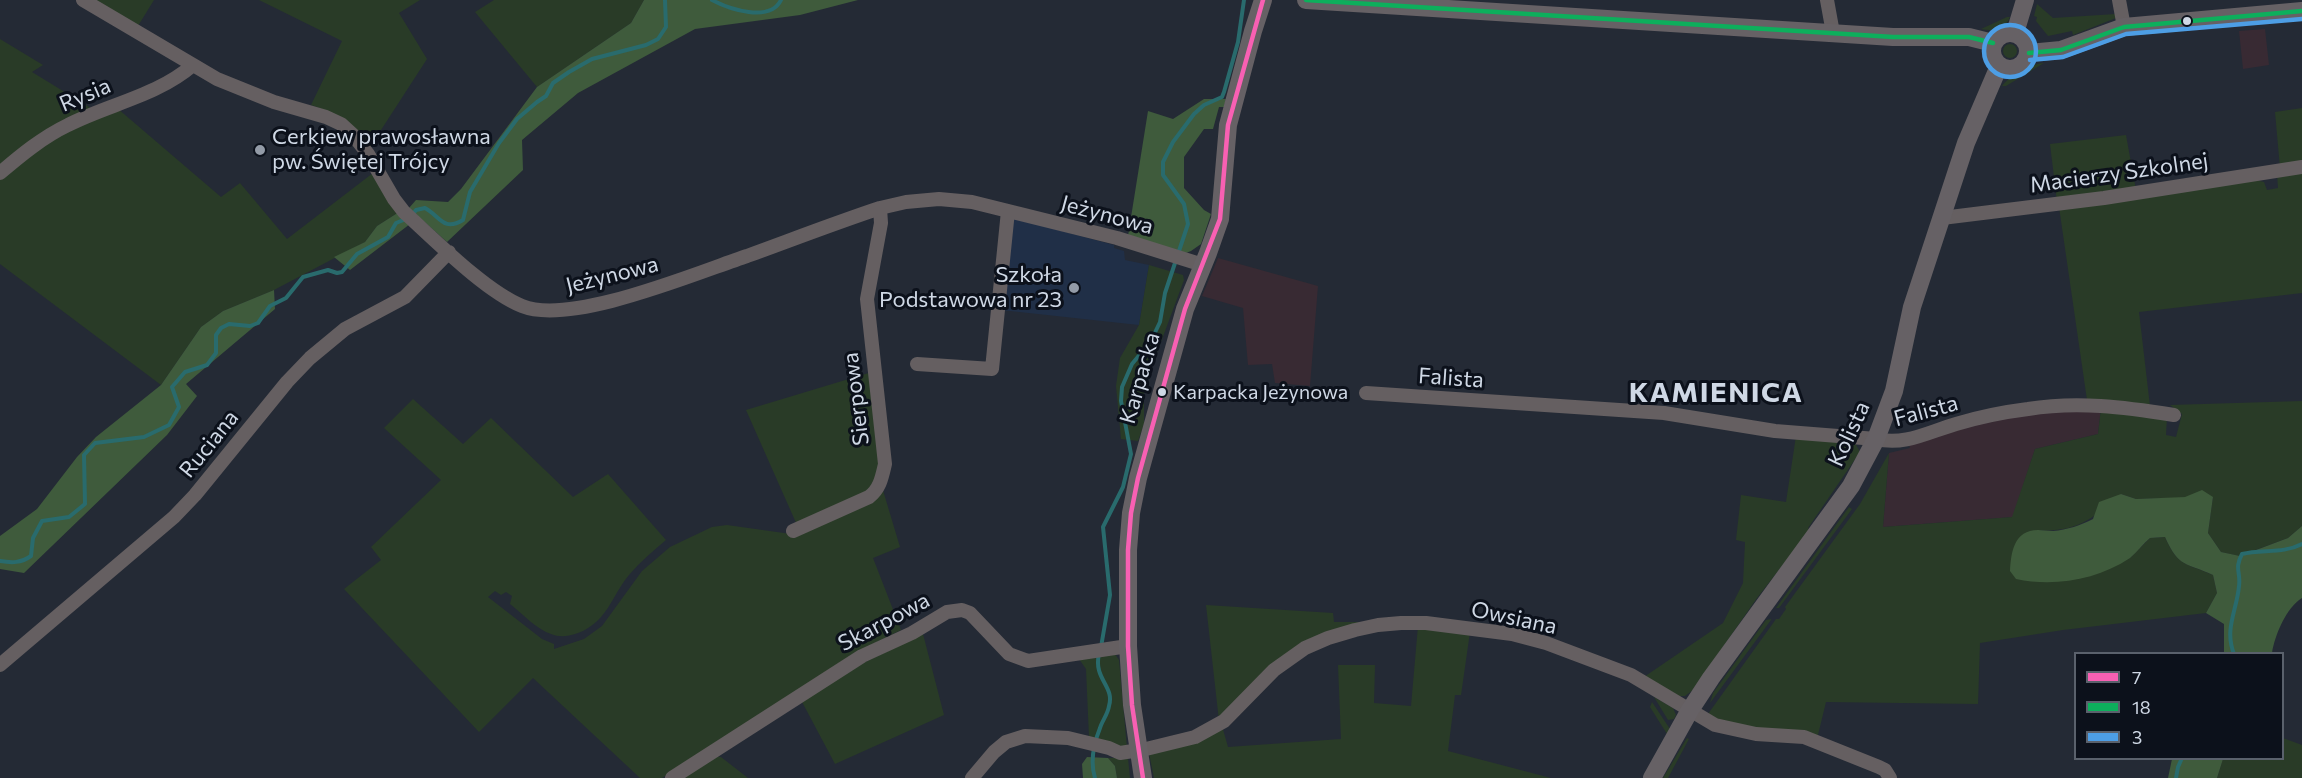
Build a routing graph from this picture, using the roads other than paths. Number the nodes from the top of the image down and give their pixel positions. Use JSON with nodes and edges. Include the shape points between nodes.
{"nodes":[{"id":1,"x":83,"y":0,"type":"edge"},
{"id":2,"x":1263,"y":0,"type":"edge"},
{"id":3,"x":1306,"y":0,"type":"edge"},
{"id":4,"x":1827,"y":0,"type":"edge"},
{"id":5,"x":2025,"y":0,"type":"edge"},
{"id":6,"x":2119,"y":0,"type":"edge"},
{"id":7,"x":2302,"y":11,"type":"edge"},
{"id":8,"x":2124,"y":27,"type":"junction"},
{"id":9,"x":1833,"y":33,"type":"junction"},
{"id":10,"x":2015,"y":33,"type":"junction"},
{"id":11,"x":1993,"y":43,"type":"junction"},
{"id":12,"x":2029,"y":53,"type":"junction"},
{"id":13,"x":192,"y":65,"type":"junction"},
{"id":14,"x":1999,"y":66,"type":"junction"},
{"id":15,"x":2302,"y":168,"type":"edge"},
{"id":16,"x":0,"y":173,"type":"edge"},
{"id":17,"x":880,"y":208,"type":"junction"},
{"id":18,"x":1008,"y":211,"type":"junction"},
{"id":19,"x":1942,"y":218,"type":"junction"},
{"id":20,"x":449,"y":252,"type":"junction"},
{"id":21,"x":1203,"y":265,"type":"junction"},
{"id":22,"x":917,"y":364,"type":"dead end"},
{"id":23,"x":1366,"y":393,"type":"dead end"},
{"id":24,"x":2174,"y":415,"type":"dead end"},
{"id":25,"x":1876,"y":439,"type":"junction"},
{"id":26,"x":793,"y":531,"type":"dead end"},
{"id":27,"x":1119,"y":647,"type":"junction"},
{"id":28,"x":0,"y":665,"type":"edge"},
{"id":29,"x":1690,"y":710,"type":"junction"},
{"id":30,"x":1138,"y":751,"type":"junction"},
{"id":31,"x":672,"y":778,"type":"edge"},
{"id":32,"x":972,"y":778,"type":"edge"},
{"id":33,"x":1143,"y":778,"type":"edge"},
{"id":34,"x":1652,"y":778,"type":"edge"},
{"id":35,"x":1890,"y":778,"type":"edge"}],
"edges":[{"from":1,"to":13,"type":"street","name":"Jeżynowa"},
{"from":2,"to":21,"type":"street","name":"Karpacka","via":[[1226,139],[1220,219]]},
{"from":3,"to":9,"type":"street"},
{"from":4,"to":9,"type":"street"},
{"from":5,"to":10,"type":"street"},
{"from":6,"to":8,"type":"street"},
{"from":7,"to":8,"type":"street"},
{"from":8,"to":12,"type":"street","via":[[2061,50]]},
{"from":9,"to":11,"type":"street","via":[[1969,37]]},
{"from":10,"to":11,"type":"street","via":[[2002,34]]},
{"from":10,"to":12,"type":"street","via":[[2026,41]]},
{"from":11,"to":14,"type":"street","via":[[1992,56]]},
{"from":12,"to":14,"type":"street","via":[[2021,66]]},
{"from":13,"to":16,"type":"street","name":"Rysia","via":[[171,81],[69,124]]},
{"from":13,"to":20,"type":"street","name":"Jeżynowa","via":[[244,91],[341,124],[368,154],[394,199]]},
{"from":14,"to":19,"type":"street","name":"Kolista","via":[[1966,143]]},
{"from":15,"to":19,"type":"street","name":"Macierzy Szkolnej"},
{"from":17,"to":18,"type":"street","name":"Jeżynowa","via":[[950,199]]},
{"from":17,"to":20,"type":"street","name":"Jeżynowa","via":[[690,276],[620,298],[564,310],[524,307]]},
{"from":17,"to":26,"type":"street","name":"Sierpowa","via":[[881,223],[867,299],[885,464],[880,485],[869,497]]},
{"from":18,"to":21,"type":"street","name":"Jeżynowa"},
{"from":18,"to":22,"type":"street","via":[[992,369]]},
{"from":19,"to":25,"type":"street","name":"Kolista","via":[[1912,307],[1894,391]]},
{"from":20,"to":28,"type":"street","name":"Ruciana","via":[[405,297],[345,329],[310,358],[174,518]]},
{"from":21,"to":27,"type":"street","name":"Karpacka","via":[[1185,309],[1134,495]]},
{"from":23,"to":25,"type":"street","name":"Falista","via":[[1664,413],[1775,431]]},
{"from":24,"to":25,"type":"street","name":"Falista","via":[[2100,405],[2067,405],[1958,423],[1899,442]]},
{"from":25,"to":29,"type":"street","name":"Kolista","via":[[1851,486]]},
{"from":27,"to":30,"type":"street","name":"Karpacka"},
{"from":27,"to":31,"type":"street","name":"Skarpowa","via":[[1028,661],[1000,645],[970,613],[947,612],[862,656]]},
{"from":29,"to":30,"type":"street","name":"Owsiana","via":[[1631,675],[1546,643],[1512,634],[1426,623],[1390,624],[1355,630],[1305,648],[1274,670],[1229,717],[1212,729]]},
{"from":29,"to":34,"type":"street","name":"Kolista"},
{"from":29,"to":35,"type":"street","name":"Owsiana","via":[[1715,725],[1731,729],[1814,741],[1879,767]]},
{"from":30,"to":32,"type":"street","via":[[1120,753],[1055,736],[1025,736],[994,752]]},
{"from":30,"to":33,"type":"street","name":"Karpacka"}]}
